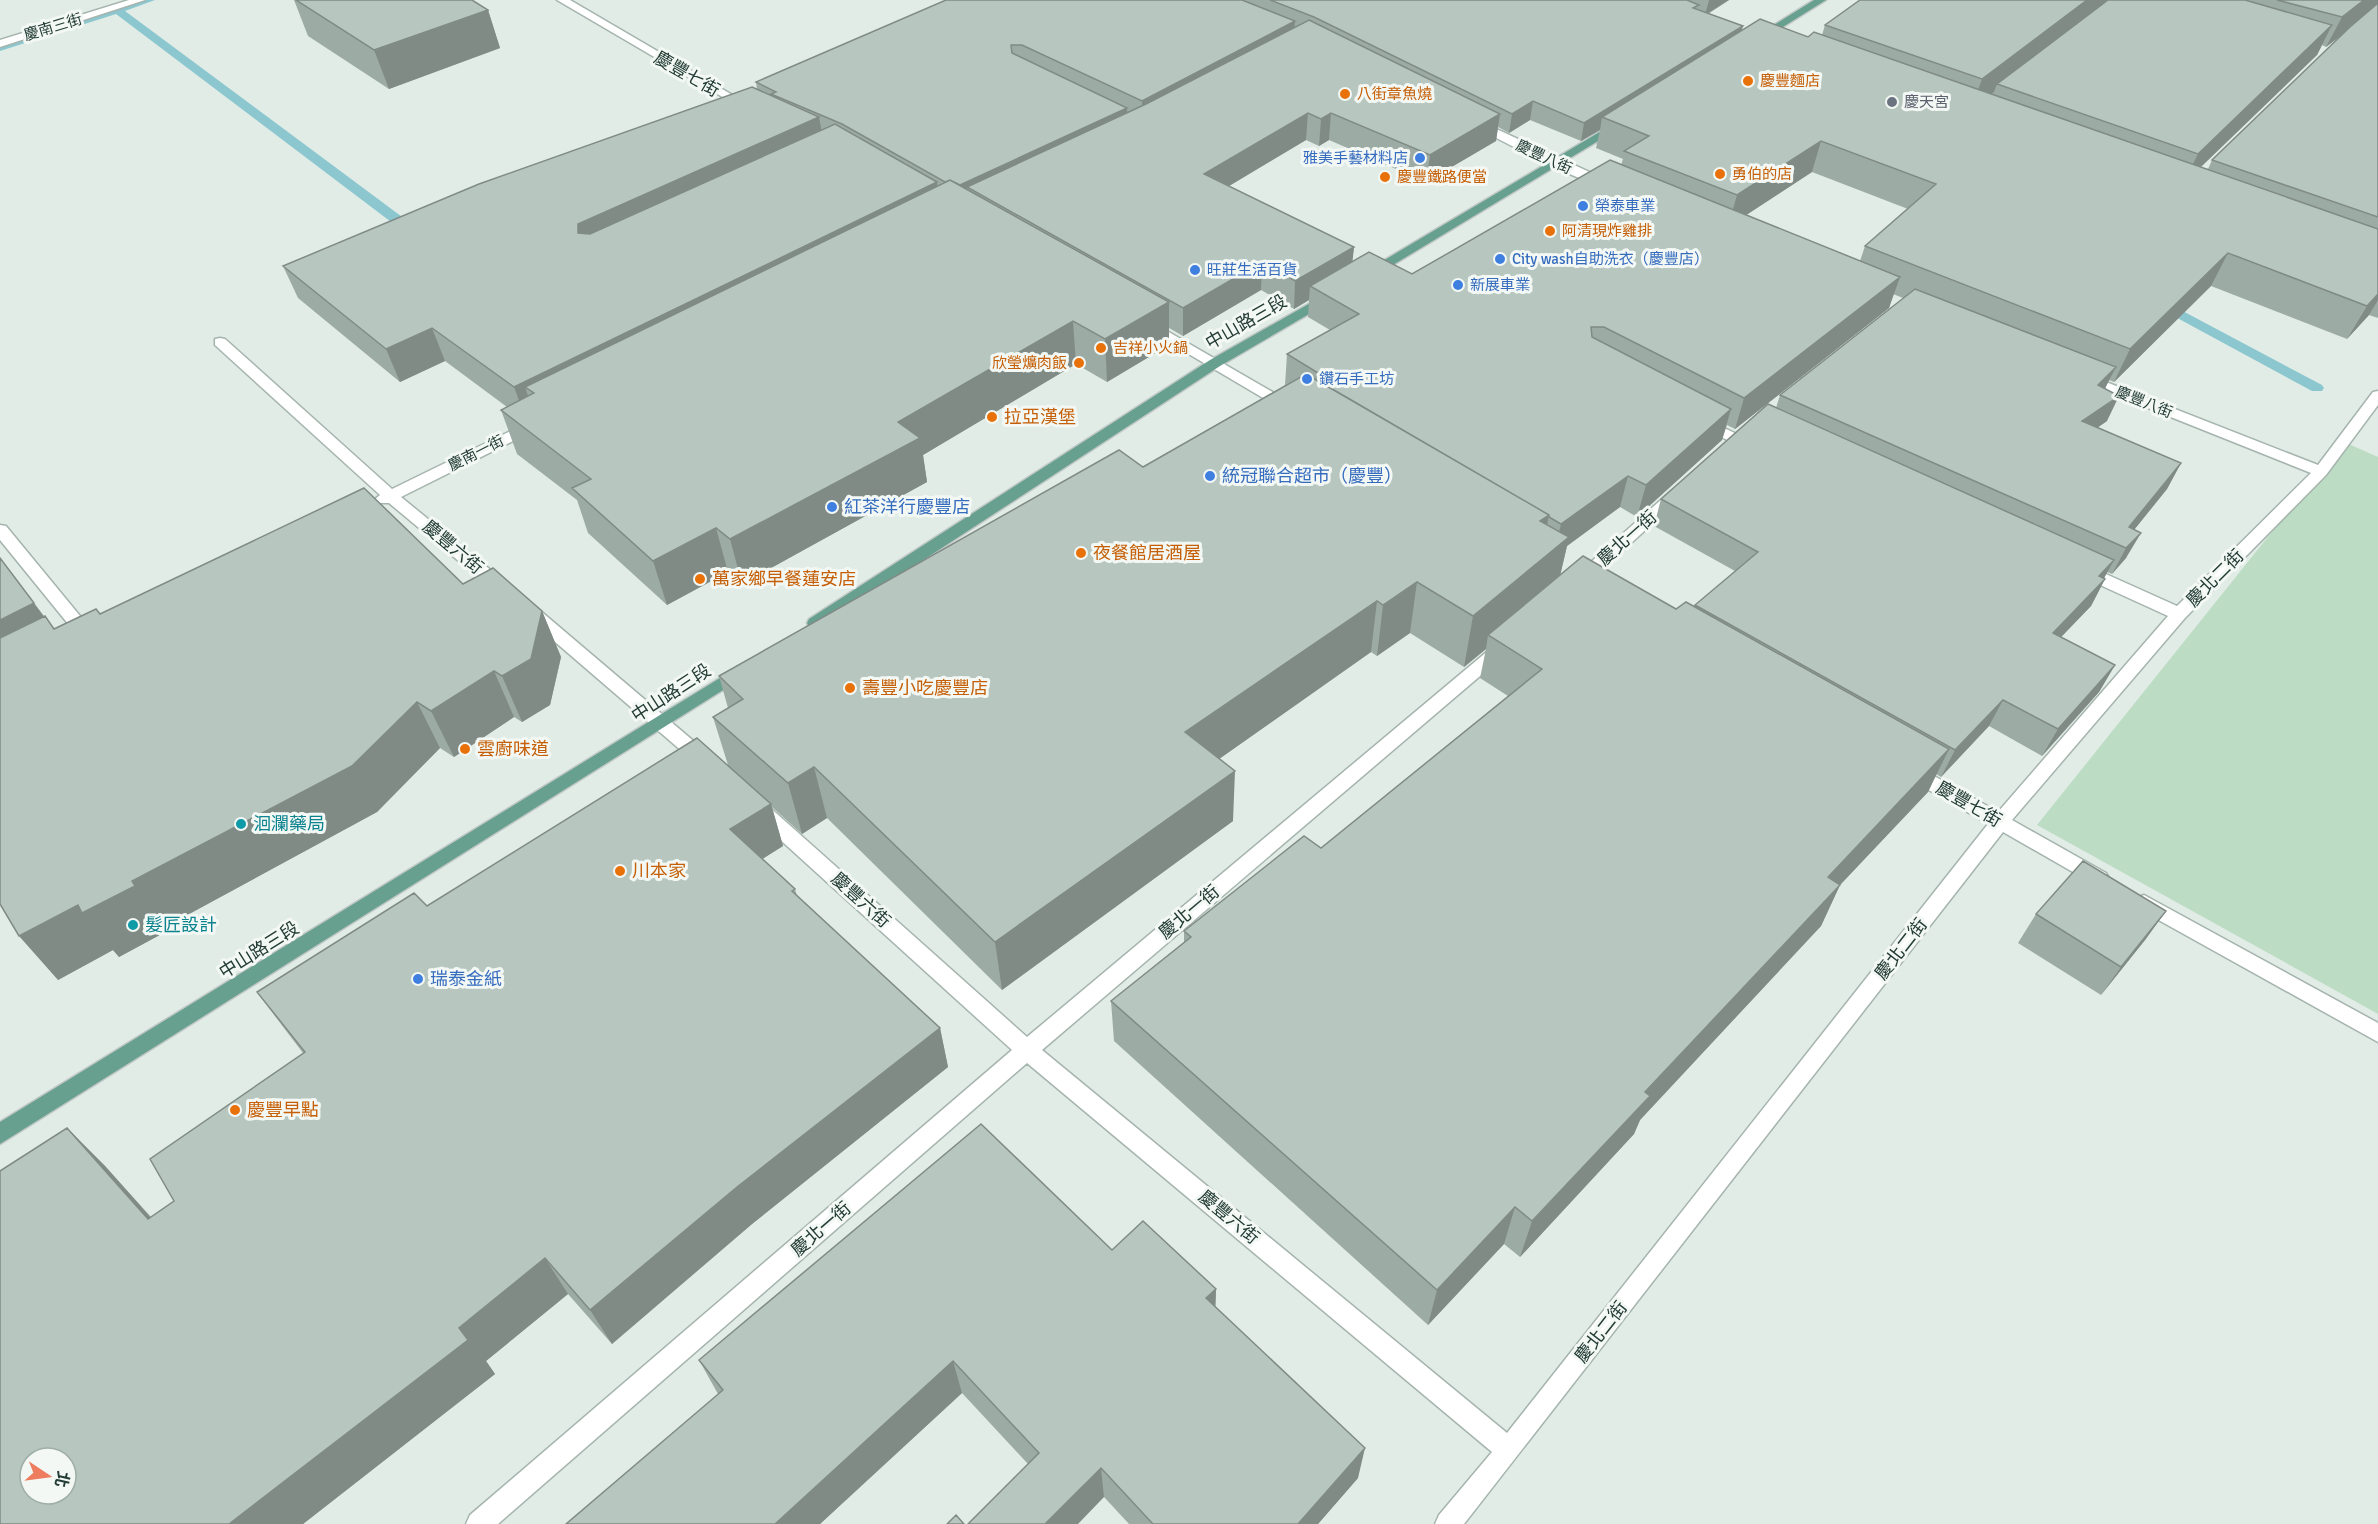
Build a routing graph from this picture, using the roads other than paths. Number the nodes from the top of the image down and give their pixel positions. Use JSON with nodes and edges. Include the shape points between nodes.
{"nodes":[{"id":1,"x":140,"y":0,"type":"edge"},
{"id":2,"x":562,"y":0,"type":"edge"},
{"id":3,"x":1821,"y":0,"type":"edge"},
{"id":4,"x":1755,"y":40,"type":"edge"},
{"id":5,"x":0,"y":44,"type":"edge"},
{"id":6,"x":758,"y":112,"type":"edge"},
{"id":7,"x":1464,"y":117,"type":"edge"},
{"id":8,"x":1627,"y":120,"type":"edge"},
{"id":9,"x":1557,"y":164,"type":"junction"},
{"id":10,"x":1622,"y":191,"type":"edge"},
{"id":11,"x":1138,"y":319,"type":"edge"},
{"id":12,"x":220,"y":342,"type":"dead end"},
{"id":13,"x":1215,"y":363,"type":"junction"},
{"id":14,"x":2068,"y":372,"type":"edge"},
{"id":15,"x":2378,"y":395,"type":"edge"},
{"id":16,"x":550,"y":416,"type":"edge"},
{"id":17,"x":1306,"y":417,"type":"edge"},
{"id":18,"x":1695,"y":417,"type":"edge"},
{"id":19,"x":1719,"y":455,"type":"edge"},
{"id":20,"x":2321,"y":472,"type":"junction"},
{"id":21,"x":1693,"y":478,"type":"edge"},
{"id":22,"x":391,"y":496,"type":"junction"},
{"id":23,"x":370,"y":506,"type":"edge"},
{"id":24,"x":0,"y":530,"type":"edge"},
{"id":25,"x":2072,"y":565,"type":"edge"},
{"id":26,"x":1562,"y":596,"type":"edge"},
{"id":27,"x":2180,"y":614,"type":"junction"},
{"id":28,"x":803,"y":631,"type":"edge"},
{"id":29,"x":1517,"y":635,"type":"edge"},
{"id":30,"x":95,"y":645,"type":"edge"},
{"id":31,"x":753,"y":663,"type":"edge"},
{"id":32,"x":662,"y":722,"type":"junction"},
{"id":33,"x":1898,"y":764,"type":"edge"},
{"id":34,"x":716,"y":770,"type":"edge"},
{"id":35,"x":742,"y":794,"type":"edge"},
{"id":36,"x":2000,"y":822,"type":"junction"},
{"id":37,"x":2113,"y":885,"type":"edge"},
{"id":38,"x":2133,"y":896,"type":"edge"},
{"id":39,"x":2378,"y":1033,"type":"edge"},
{"id":40,"x":1027,"y":1050,"type":"junction"},
{"id":41,"x":0,"y":1134,"type":"edge"},
{"id":42,"x":1509,"y":1450,"type":"junction"},
{"id":43,"x":479,"y":1524,"type":"edge"},
{"id":44,"x":1448,"y":1524,"type":"edge"}],
"edges":[{"from":1,"to":5,"type":"street","name":"慶南三街"},
{"from":2,"to":6,"type":"street","name":"慶豐七街"},
{"from":3,"to":4,"type":"main road"},
{"from":7,"to":9,"type":"street","name":"慶豐八街"},
{"from":8,"to":9,"type":"main road","name":"中山路三段"},
{"from":9,"to":10,"type":"street","name":"慶豐八街"},
{"from":9,"to":13,"type":"main road","name":"中山路三段"},
{"from":11,"to":13,"type":"street"},
{"from":12,"to":22,"type":"street","name":"慶豐六街"},
{"from":13,"to":17,"type":"street"},
{"from":13,"to":28,"type":"main road","name":"中山路三段"},
{"from":14,"to":20,"type":"street","name":"慶豐八街"},
{"from":15,"to":20,"type":"street","name":"慶北二街"},
{"from":16,"to":22,"type":"street","name":"慶南一街"},
{"from":18,"to":19,"type":"street","via":[[1744,433]]},
{"from":20,"to":27,"type":"street","name":"慶北二街"},
{"from":21,"to":26,"type":"street","name":"慶北一街"},
{"from":22,"to":23,"type":"street","name":"慶南一街"},
{"from":22,"to":32,"type":"street","name":"慶豐六街"},
{"from":24,"to":30,"type":"street"},
{"from":25,"to":27,"type":"street"},
{"from":27,"to":36,"type":"street","name":"慶北二街"},
{"from":29,"to":40,"type":"street","name":"慶北一街"},
{"from":31,"to":32,"type":"main road","name":"中山路三段"},
{"from":32,"to":34,"type":"street","name":"慶豐六街"},
{"from":32,"to":41,"type":"main road","name":"中山路三段"},
{"from":33,"to":36,"type":"street","name":"慶豐七街"},
{"from":35,"to":40,"type":"street","name":"慶豐六街"},
{"from":36,"to":37,"type":"street","name":"慶豐七街"},
{"from":36,"to":42,"type":"street","name":"慶北二街"},
{"from":38,"to":39,"type":"street"},
{"from":40,"to":42,"type":"street","name":"慶豐六街"},
{"from":40,"to":43,"type":"street","name":"慶北一街"},
{"from":42,"to":44,"type":"street","name":"慶北二街"}]}
